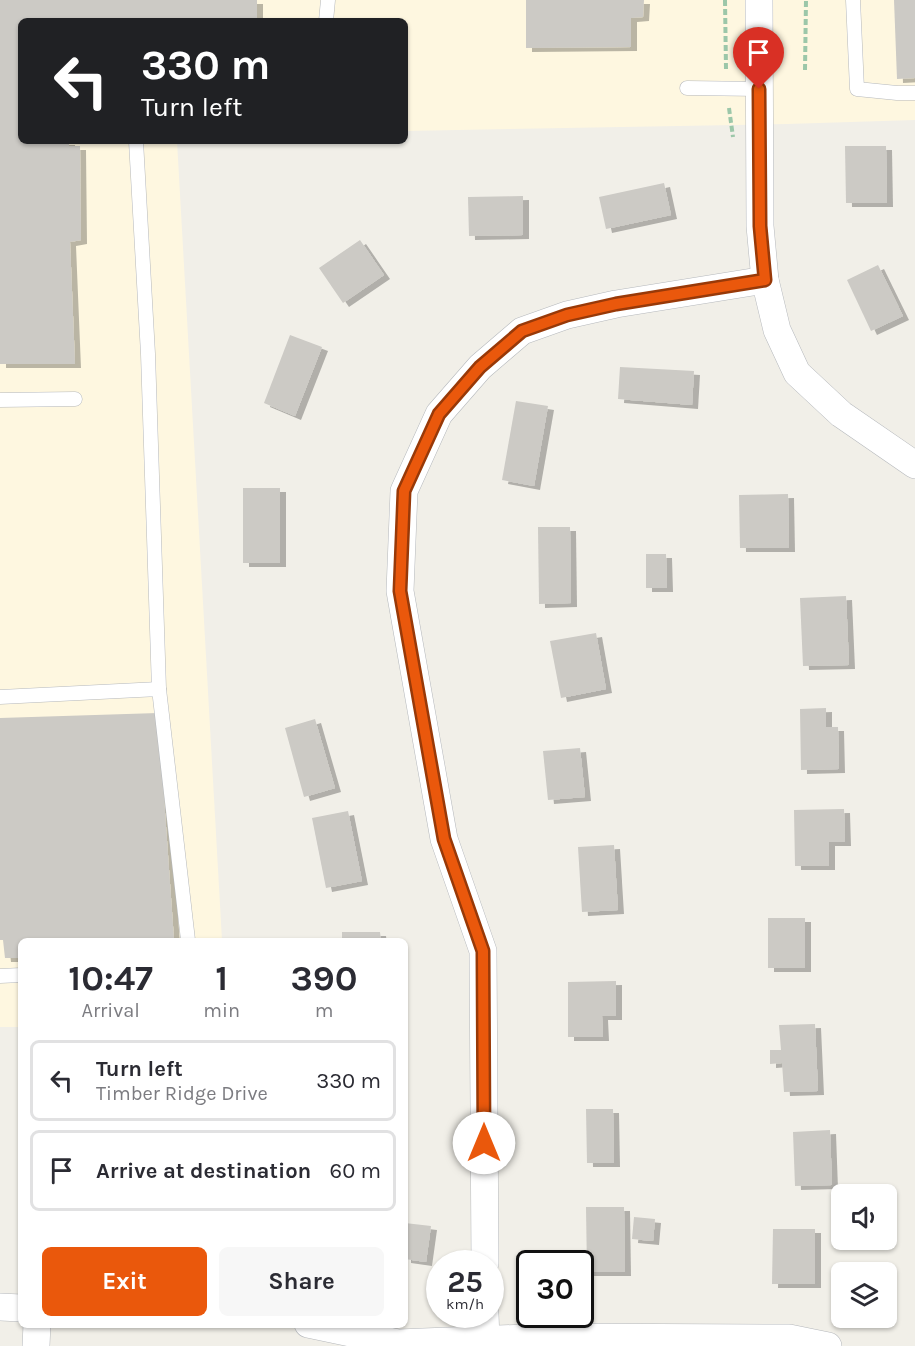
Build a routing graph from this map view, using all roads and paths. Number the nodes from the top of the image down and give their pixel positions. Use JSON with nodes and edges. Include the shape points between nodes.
{"nodes":[{"id":1,"x":328,"y":0,"type":"edge"},
{"id":2,"x":724,"y":0,"type":"edge"},
{"id":3,"x":759,"y":0,"type":"edge"},
{"id":4,"x":806,"y":0,"type":"edge"},
{"id":5,"x":853,"y":0,"type":"edge"},
{"id":6,"x":326,"y":18,"type":"edge"},
{"id":7,"x":726,"y":69,"type":"dead end"},
{"id":8,"x":805,"y":70,"type":"dead end"},
{"id":9,"x":687,"y":88,"type":"dead end"},
{"id":10,"x":759,"y":89,"type":"junction"},
{"id":11,"x":915,"y":93,"type":"edge"},
{"id":12,"x":135,"y":144,"type":"edge"},
{"id":13,"x":765,"y":280,"type":"junction"},
{"id":14,"x":0,"y":399,"type":"edge"},
{"id":15,"x":75,"y":399,"type":"dead end"},
{"id":16,"x":915,"y":465,"type":"edge"},
{"id":17,"x":159,"y":689,"type":"junction"},
{"id":18,"x":0,"y":698,"type":"edge"},
{"id":19,"x":188,"y":938,"type":"edge"},
{"id":20,"x":18,"y":975,"type":"edge"},
{"id":21,"x":0,"y":976,"type":"edge"},
{"id":22,"x":485,"y":1250,"type":"edge"},
{"id":23,"x":0,"y":1307,"type":"edge"},
{"id":24,"x":18,"y":1308,"type":"edge"},
{"id":25,"x":37,"y":1328,"type":"edge"},
{"id":26,"x":327,"y":1328,"type":"edge"},
{"id":27,"x":480,"y":1328,"type":"edge"},
{"id":28,"x":492,"y":1328,"type":"edge"},
{"id":29,"x":36,"y":1346,"type":"edge"},
{"id":30,"x":828,"y":1346,"type":"edge"}],
"edges":[{"from":1,"to":6,"type":"lane"},
{"from":2,"to":7,"type":"path"},
{"from":3,"to":10,"type":"street"},
{"from":4,"to":8,"type":"path"},
{"from":5,"to":11,"type":"lane","via":[[857,89]]},
{"from":9,"to":10,"type":"lane"},
{"from":10,"to":13,"type":"street","via":[[760,226]]},
{"from":12,"to":17,"type":"lane","via":[[148,354]]},
{"from":13,"to":16,"type":"street","via":[[777,330],[797,374],[841,414]]},
{"from":13,"to":22,"type":"street","via":[[616,304],[522,331],[480,367],[439,414],[404,491],[400,591],[444,839],[483,951]]},
{"from":14,"to":15,"type":"lane"},
{"from":17,"to":18,"type":"lane"},
{"from":17,"to":19,"type":"lane"},
{"from":20,"to":21,"type":"lane"},
{"from":23,"to":24,"type":"street"},
{"from":25,"to":29,"type":"street"},
{"from":26,"to":27,"type":"street","via":[[398,1343]]},
{"from":28,"to":30,"type":"street","via":[[551,1337],[789,1338]]}]}
